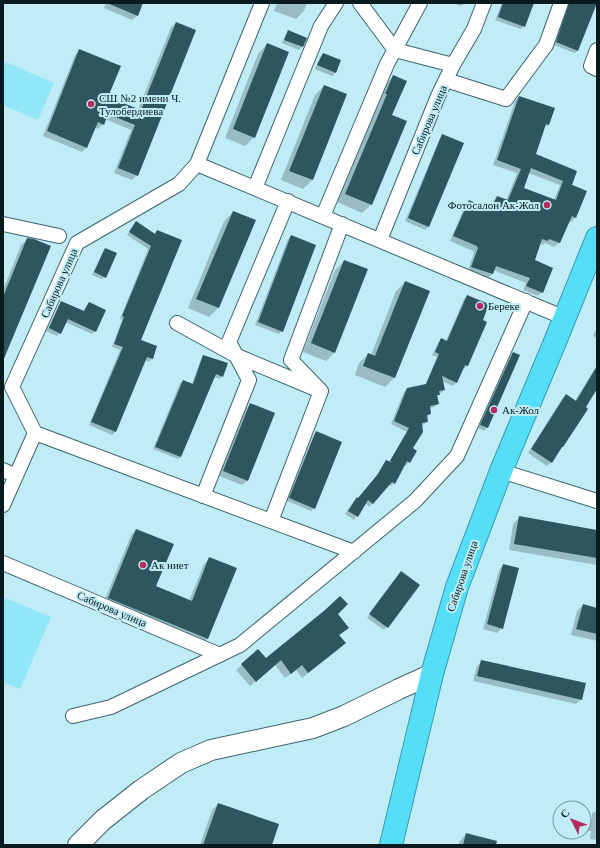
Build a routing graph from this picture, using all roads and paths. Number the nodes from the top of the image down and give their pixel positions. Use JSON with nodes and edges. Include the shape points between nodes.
{"nodes":[{"id":1,"x":262,"y":3,"type":"edge"},
{"id":2,"x":336,"y":3,"type":"edge"},
{"id":3,"x":360,"y":3,"type":"edge"},
{"id":4,"x":420,"y":3,"type":"edge"},
{"id":5,"x":484,"y":3,"type":"edge"},
{"id":6,"x":561,"y":3,"type":"edge"},
{"id":7,"x":395,"y":50,"type":"junction"},
{"id":8,"x":597,"y":50,"type":"edge"},
{"id":9,"x":453,"y":65,"type":"junction"},
{"id":10,"x":597,"y":70,"type":"edge"},
{"id":11,"x":446,"y":80,"type":"junction"},
{"id":12,"x":198,"y":164,"type":"junction"},
{"id":13,"x":255,"y":188,"type":"junction"},
{"id":14,"x":288,"y":201,"type":"junction"},
{"id":15,"x":323,"y":216,"type":"junction"},
{"id":16,"x":3,"y":224,"type":"edge"},
{"id":17,"x":342,"y":224,"type":"junction"},
{"id":18,"x":59,"y":236,"type":"dead end"},
{"id":19,"x":597,"y":238,"type":"edge"},
{"id":20,"x":380,"y":240,"type":"junction"},
{"id":21,"x":526,"y":301,"type":"junction"},
{"id":22,"x":565,"y":318,"type":"junction"},
{"id":23,"x":177,"y":323,"type":"dead end"},
{"id":24,"x":237,"y":356,"type":"junction"},
{"id":25,"x":322,"y":391,"type":"junction"},
{"id":26,"x":35,"y":433,"type":"junction"},
{"id":27,"x":3,"y":470,"type":"edge"},
{"id":28,"x":501,"y":472,"type":"junction"},
{"id":29,"x":16,"y":476,"type":"junction"},
{"id":30,"x":203,"y":496,"type":"junction"},
{"id":31,"x":597,"y":501,"type":"edge"},
{"id":32,"x":3,"y":504,"type":"edge"},
{"id":33,"x":271,"y":521,"type":"junction"},
{"id":34,"x":354,"y":552,"type":"junction"},
{"id":35,"x":3,"y":563,"type":"edge"},
{"id":36,"x":220,"y":655,"type":"junction"},
{"id":37,"x":432,"y":674,"type":"junction"},
{"id":38,"x":73,"y":716,"type":"dead end"},
{"id":39,"x":78,"y":845,"type":"edge"},
{"id":40,"x":391,"y":845,"type":"edge"}],
"edges":[{"from":1,"to":12,"type":"street","name":"Сабирова улица"},
{"from":2,"to":13,"type":"street","via":[[321,26]]},
{"from":3,"to":7,"type":"street"},
{"from":4,"to":7,"type":"street"},
{"from":5,"to":9,"type":"street","name":"Сабирова улица","via":[[474,29]]},
{"from":6,"to":11,"type":"street","via":[[546,45],[506,99]]},
{"from":7,"to":9,"type":"street"},
{"from":7,"to":15,"type":"street"},
{"from":8,"to":10,"type":"street","via":[[591,66]]},
{"from":9,"to":11,"type":"street","name":"Сабирова улица"},
{"from":11,"to":20,"type":"street","name":"Сабирова улица"},
{"from":12,"to":13,"type":"street"},
{"from":12,"to":26,"type":"street","name":"Сабирова улица","via":[[179,184],[77,243],[12,387]]},
{"from":13,"to":14,"type":"street"},
{"from":14,"to":15,"type":"street"},
{"from":14,"to":24,"type":"street","via":[[229,342]]},
{"from":15,"to":17,"type":"street"},
{"from":16,"to":18,"type":"street"},
{"from":17,"to":20,"type":"street"},
{"from":17,"to":25,"type":"street","via":[[291,360]]},
{"from":19,"to":22,"type":"highway","name":"Сабирова улица"},
{"from":20,"to":21,"type":"street"},
{"from":21,"to":22,"type":"street"},
{"from":21,"to":34,"type":"street","via":[[457,456],[415,501]]},
{"from":22,"to":28,"type":"highway","name":"Сабирова улица"},
{"from":23,"to":24,"type":"street"},
{"from":24,"to":25,"type":"street"},
{"from":24,"to":30,"type":"street","via":[[249,380]]},
{"from":25,"to":33,"type":"street"},
{"from":26,"to":29,"type":"street"},
{"from":26,"to":30,"type":"street"},
{"from":27,"to":29,"type":"street"},
{"from":28,"to":31,"type":"street"},
{"from":28,"to":37,"type":"highway","name":"Сабирова улица","via":[[457,587]]},
{"from":29,"to":32,"type":"street"},
{"from":30,"to":33,"type":"street"},
{"from":33,"to":34,"type":"street"},
{"from":34,"to":36,"type":"street","via":[[240,645]]},
{"from":35,"to":36,"type":"street","name":"Сабирова улица"},
{"from":36,"to":38,"type":"street","via":[[112,706]]},
{"from":37,"to":39,"type":"main road","via":[[313,728],[211,750],[181,763],[103,820]]},
{"from":37,"to":40,"type":"highway","name":"Сабирова улица"}]}
